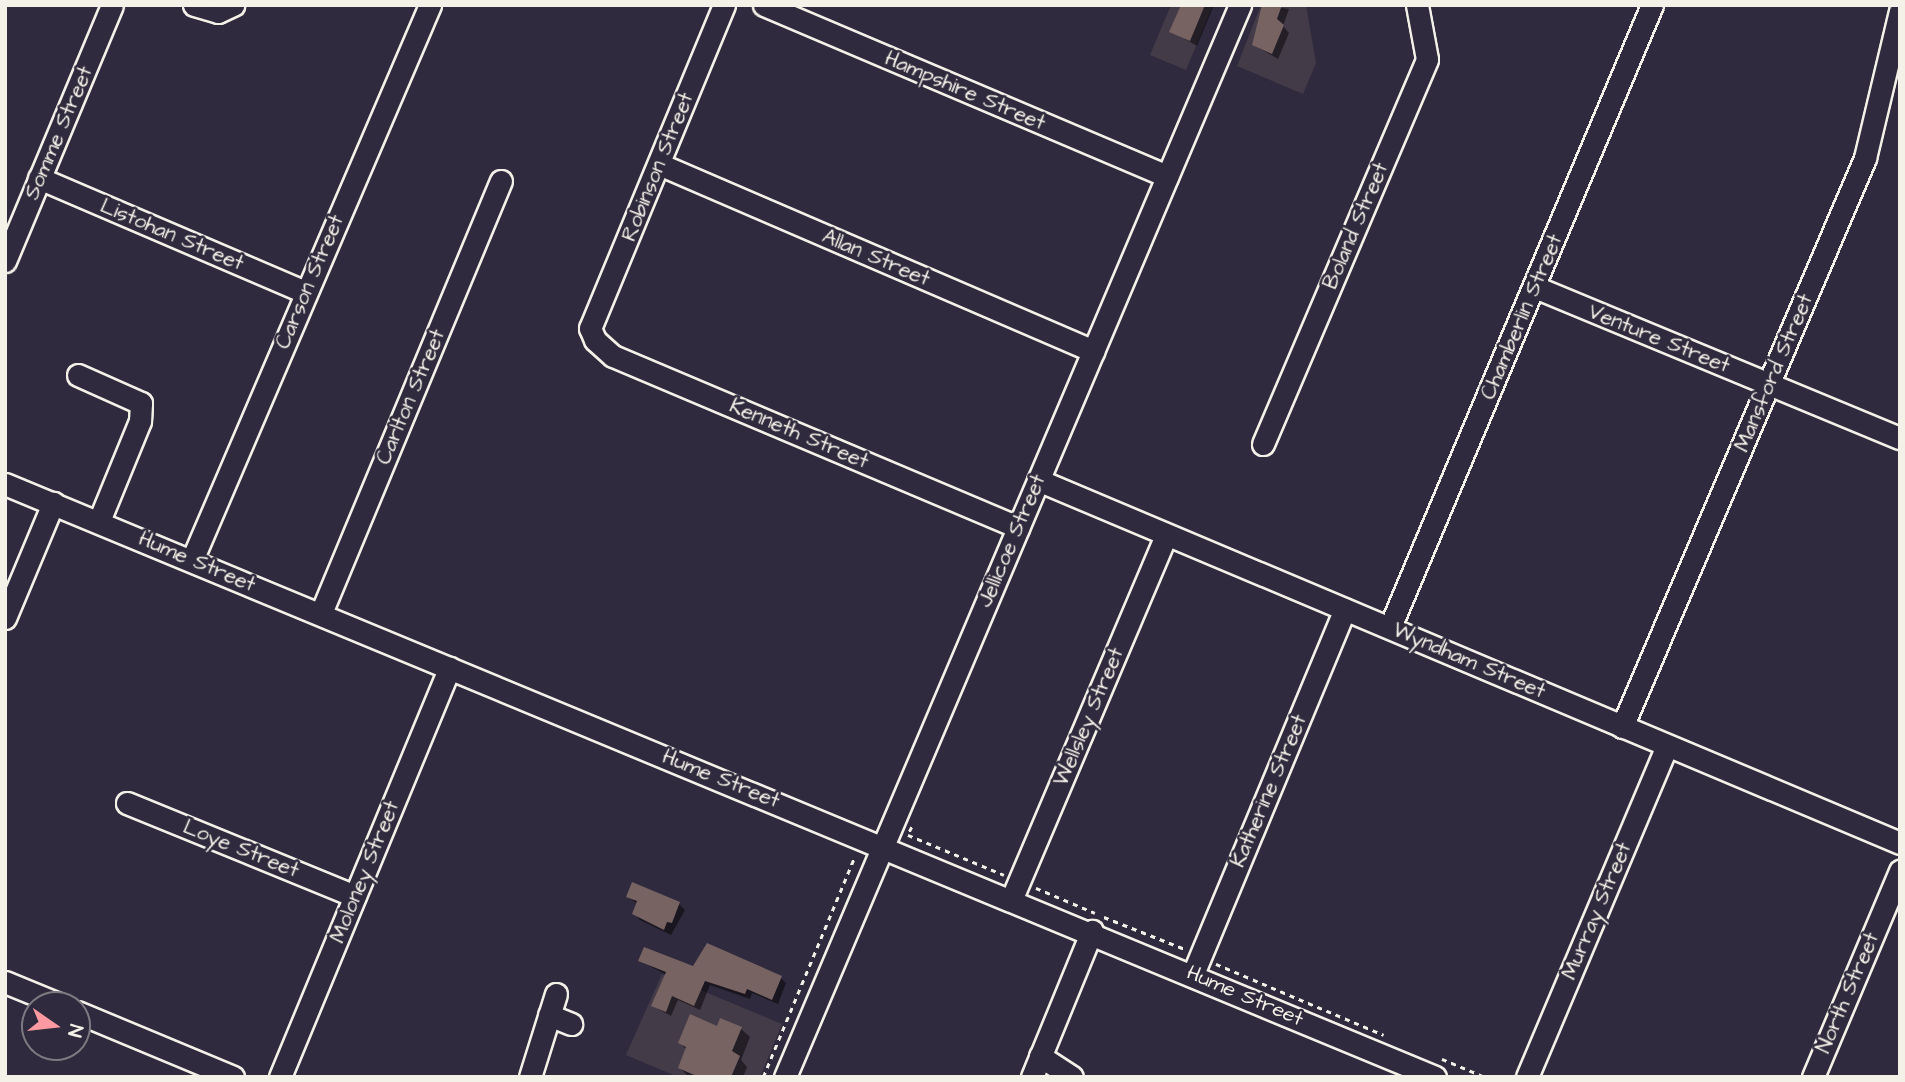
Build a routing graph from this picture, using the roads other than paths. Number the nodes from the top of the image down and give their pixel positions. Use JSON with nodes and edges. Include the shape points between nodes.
{"nodes":[{"id":1,"x":112,"y":5,"type":"edge"},
{"id":2,"x":194,"y":5,"type":"edge"},
{"id":3,"x":430,"y":5,"type":"edge"},
{"id":4,"x":724,"y":5,"type":"edge"},
{"id":5,"x":764,"y":5,"type":"edge"},
{"id":6,"x":1240,"y":5,"type":"edge"},
{"id":7,"x":1417,"y":5,"type":"edge"},
{"id":8,"x":1652,"y":5,"type":"edge"},
{"id":9,"x":230,"y":7,"type":"edge"},
{"id":10,"x":1900,"y":11,"type":"edge"},
{"id":11,"x":659,"y":164,"type":"junction"},
{"id":12,"x":1167,"y":176,"type":"junction"},
{"id":13,"x":39,"y":178,"type":"junction"},
{"id":14,"x":501,"y":180,"type":"dead end"},
{"id":15,"x":15,"y":211,"type":"edge"},
{"id":16,"x":5,"y":261,"type":"edge"},
{"id":17,"x":1535,"y":288,"type":"junction"},
{"id":18,"x":305,"y":292,"type":"junction"},
{"id":19,"x":590,"y":328,"type":"joint"},
{"id":20,"x":1093,"y":351,"type":"junction"},
{"id":21,"x":78,"y":375,"type":"dead end"},
{"id":22,"x":1769,"y":384,"type":"junction"},
{"id":23,"x":1900,"y":438,"type":"edge"},
{"id":24,"x":1263,"y":444,"type":"dead end"},
{"id":25,"x":1038,"y":480,"type":"junction"},
{"id":26,"x":5,"y":484,"type":"edge"},
{"id":27,"x":52,"y":503,"type":"junction"},
{"id":28,"x":99,"y":521,"type":"junction"},
{"id":29,"x":1018,"y":527,"type":"junction"},
{"id":30,"x":1166,"y":535,"type":"junction"},
{"id":31,"x":192,"y":560,"type":"junction"},
{"id":32,"x":1345,"y":609,"type":"junction"},
{"id":33,"x":321,"y":613,"type":"junction"},
{"id":34,"x":5,"y":618,"type":"edge"},
{"id":35,"x":1390,"y":627,"type":"junction"},
{"id":36,"x":449,"y":668,"type":"junction"},
{"id":37,"x":1622,"y":727,"type":"junction"},
{"id":38,"x":1667,"y":746,"type":"junction"},
{"id":39,"x":127,"y":803,"type":"dead end"},
{"id":40,"x":1900,"y":843,"type":"edge"},
{"id":41,"x":883,"y":845,"type":"junction"},
{"id":42,"x":1900,"y":872,"type":"edge"},
{"id":43,"x":355,"y":896,"type":"junction"},
{"id":44,"x":1012,"y":898,"type":"junction"},
{"id":45,"x":1092,"y":931,"type":"junction"},
{"id":46,"x":1193,"y":974,"type":"junction"},
{"id":47,"x":5,"y":982,"type":"edge"},
{"id":48,"x":27,"y":991,"type":"edge"},
{"id":49,"x":556,"y":995,"type":"dead end"},
{"id":50,"x":548,"y":1015,"type":"junction"},
{"id":51,"x":91,"y":1018,"type":"edge"},
{"id":52,"x":571,"y":1024,"type":"dead end"},
{"id":53,"x":1040,"y":1056,"type":"junction"},
{"id":54,"x":1430,"y":1076,"type":"edge"},
{"id":55,"x":233,"y":1077,"type":"edge"},
{"id":56,"x":281,"y":1077,"type":"edge"},
{"id":57,"x":530,"y":1077,"type":"edge"},
{"id":58,"x":785,"y":1077,"type":"edge"},
{"id":59,"x":1032,"y":1077,"type":"edge"},
{"id":60,"x":1072,"y":1077,"type":"edge"},
{"id":61,"x":1527,"y":1077,"type":"edge"},
{"id":62,"x":1813,"y":1077,"type":"edge"}],
"edges":[{"from":1,"to":13,"type":"street","name":"Somme Street"},
{"from":2,"to":9,"type":"street","via":[[211,11]]},
{"from":3,"to":18,"type":"street","name":"Carson Street"},
{"from":4,"to":11,"type":"street","name":"Robinson Street"},
{"from":5,"to":12,"type":"street","name":"Hampshire Street"},
{"from":6,"to":12,"type":"street","name":"Jellicoe Street"},
{"from":7,"to":24,"type":"street","name":"Boland Street","via":[[1427,59]]},
{"from":8,"to":17,"type":"street","name":"Chamberlin Street"},
{"from":10,"to":22,"type":"street","name":"Mansford Street","via":[[1865,158]]},
{"from":11,"to":19,"type":"street","name":"Robinson Street"},
{"from":11,"to":20,"type":"street","name":"Allan Street"},
{"from":12,"to":20,"type":"street","name":"Jellicoe Street"},
{"from":13,"to":15,"type":"street","name":"Somme Street"},
{"from":13,"to":18,"type":"street","name":"Listohan Street"},
{"from":14,"to":33,"type":"street","name":"Carlton Street"},
{"from":15,"to":16,"type":"street","name":"Somme Street"},
{"from":17,"to":22,"type":"street","name":"Venture Street"},
{"from":17,"to":35,"type":"street","name":"Chamberlin Street"},
{"from":18,"to":31,"type":"street","name":"Carson Street"},
{"from":19,"to":29,"type":"street","name":"Kenneth Street","via":[[595,340],[613,356]]},
{"from":20,"to":25,"type":"street","name":"Jellicoe Street"},
{"from":21,"to":28,"type":"street","via":[[141,403],[140,421]]},
{"from":22,"to":23,"type":"street","name":"Venture Street"},
{"from":22,"to":37,"type":"street","name":"Mansford Street"},
{"from":25,"to":29,"type":"street","name":"Jellicoe Street"},
{"from":25,"to":30,"type":"street","name":"Wyndham Street"},
{"from":26,"to":27,"type":"street","name":"Hume Street"},
{"from":27,"to":28,"type":"street","name":"Hume Street"},
{"from":27,"to":34,"type":"street"},
{"from":28,"to":31,"type":"street","name":"Hume Street"},
{"from":29,"to":41,"type":"street","name":"Jellicoe Street"},
{"from":30,"to":32,"type":"street","name":"Wyndham Street"},
{"from":30,"to":44,"type":"street","name":"Wellsley Street"},
{"from":31,"to":33,"type":"street","name":"Hume Street"},
{"from":32,"to":35,"type":"street","name":"Wyndham Street"},
{"from":32,"to":46,"type":"street","name":"Katherine Street"},
{"from":33,"to":36,"type":"street","name":"Hume Street"},
{"from":35,"to":37,"type":"street","name":"Wyndham Street"},
{"from":36,"to":41,"type":"street","name":"Hume Street"},
{"from":36,"to":43,"type":"street","name":"Moloney Street"},
{"from":37,"to":38,"type":"street","name":"Wyndham Street"},
{"from":38,"to":40,"type":"street","name":"Wyndham Street"},
{"from":38,"to":61,"type":"street","name":"Murray Street"},
{"from":39,"to":43,"type":"street","name":"Loye Street"},
{"from":41,"to":44,"type":"street","name":"Hume Street"},
{"from":41,"to":58,"type":"street","name":"Jellicoe Street"},
{"from":42,"to":62,"type":"street","name":"North Street"},
{"from":43,"to":56,"type":"street","name":"Moloney Street"},
{"from":44,"to":45,"type":"street","name":"Hume Street"},
{"from":45,"to":46,"type":"street","name":"Hume Street"},
{"from":45,"to":53,"type":"street"},
{"from":46,"to":54,"type":"street","name":"Hume Street"},
{"from":47,"to":48,"type":"street"},
{"from":49,"to":50,"type":"street"},
{"from":50,"to":52,"type":"street"},
{"from":50,"to":57,"type":"street"},
{"from":51,"to":55,"type":"street"},
{"from":53,"to":59,"type":"street"},
{"from":53,"to":60,"type":"street"}]}
